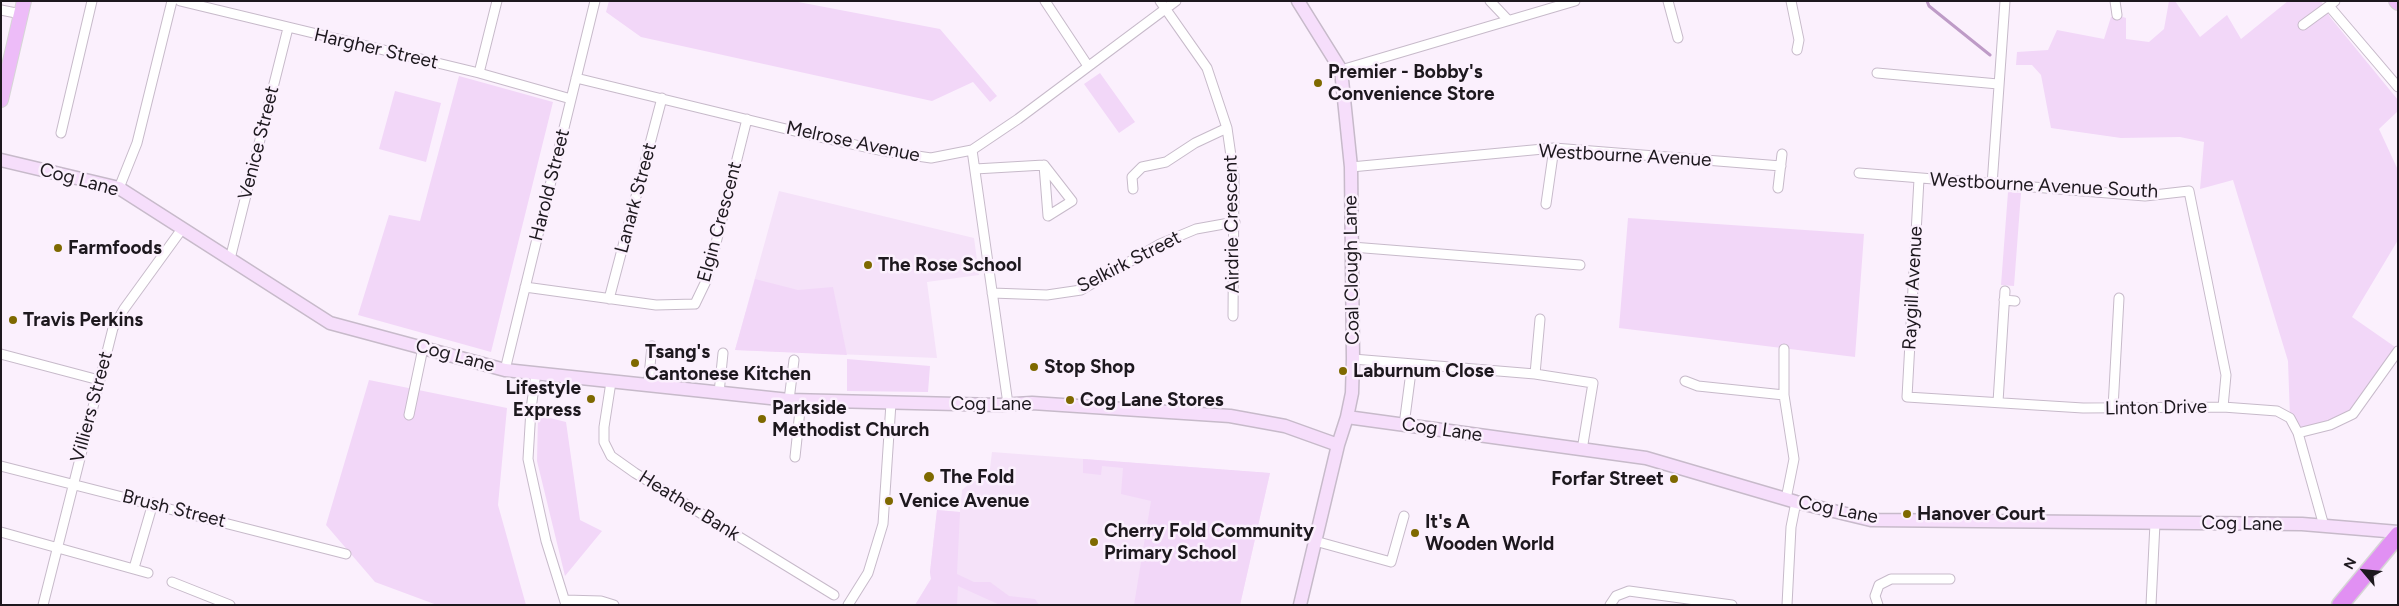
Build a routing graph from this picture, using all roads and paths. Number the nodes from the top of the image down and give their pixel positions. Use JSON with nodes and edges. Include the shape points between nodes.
{"nodes":[{"id":1,"x":92,"y":1,"type":"edge"},
{"id":2,"x":172,"y":1,"type":"edge"},
{"id":3,"x":180,"y":1,"type":"edge"},
{"id":4,"x":497,"y":1,"type":"edge"},
{"id":5,"x":595,"y":1,"type":"edge"},
{"id":6,"x":1046,"y":1,"type":"edge"},
{"id":7,"x":1160,"y":1,"type":"edge"},
{"id":8,"x":1176,"y":1,"type":"edge"},
{"id":9,"x":1298,"y":1,"type":"edge"},
{"id":10,"x":1490,"y":1,"type":"edge"},
{"id":11,"x":1575,"y":1,"type":"edge"},
{"id":12,"x":1668,"y":1,"type":"edge"},
{"id":13,"x":1791,"y":1,"type":"edge"},
{"id":14,"x":2005,"y":1,"type":"edge"},
{"id":15,"x":2115,"y":1,"type":"edge"},
{"id":16,"x":2332,"y":4,"type":"edge"},
{"id":17,"x":211,"y":5,"type":"edge"},
{"id":18,"x":22,"y":8,"type":"edge"},
{"id":19,"x":1166,"y":9,"type":"junction"},
{"id":20,"x":1,"y":10,"type":"edge"},
{"id":21,"x":2117,"y":15,"type":"dead end"},
{"id":22,"x":1508,"y":20,"type":"junction"},
{"id":23,"x":2303,"y":25,"type":"dead end"},
{"id":24,"x":288,"y":28,"type":"junction"},
{"id":25,"x":1678,"y":38,"type":"dead end"},
{"id":26,"x":1797,"y":50,"type":"dead end"},
{"id":27,"x":1088,"y":66,"type":"junction"},
{"id":28,"x":1341,"y":70,"type":"junction"},
{"id":29,"x":479,"y":73,"type":"junction"},
{"id":30,"x":1877,"y":73,"type":"dead end"},
{"id":31,"x":576,"y":78,"type":"junction"},
{"id":32,"x":1998,"y":84,"type":"junction"},
{"id":33,"x":2398,"y":87,"type":"edge"},
{"id":34,"x":571,"y":98,"type":"junction"},
{"id":35,"x":662,"y":98,"type":"junction"},
{"id":36,"x":1,"y":100,"type":"edge"},
{"id":37,"x":747,"y":119,"type":"junction"},
{"id":38,"x":1227,"y":128,"type":"junction"},
{"id":39,"x":61,"y":133,"type":"dead end"},
{"id":40,"x":1554,"y":148,"type":"junction"},
{"id":41,"x":972,"y":150,"type":"junction"},
{"id":42,"x":1782,"y":154,"type":"dead end"},
{"id":43,"x":1,"y":160,"type":"edge"},
{"id":44,"x":1044,"y":165,"type":"junction"},
{"id":45,"x":1781,"y":166,"type":"junction"},
{"id":46,"x":1351,"y":167,"type":"junction"},
{"id":47,"x":975,"y":169,"type":"junction"},
{"id":48,"x":1859,"y":172,"type":"dead end"},
{"id":49,"x":1919,"y":179,"type":"junction"},
{"id":50,"x":1992,"y":185,"type":"junction"},
{"id":51,"x":119,"y":188,"type":"junction"},
{"id":52,"x":1778,"y":188,"type":"dead end"},
{"id":53,"x":1133,"y":189,"type":"dead end"},
{"id":54,"x":1546,"y":204,"type":"dead end"},
{"id":55,"x":1235,"y":222,"type":"junction"},
{"id":56,"x":182,"y":229,"type":"junction"},
{"id":57,"x":1352,"y":247,"type":"junction"},
{"id":58,"x":230,"y":259,"type":"junction"},
{"id":59,"x":1580,"y":265,"type":"dead end"},
{"id":60,"x":526,"y":287,"type":"junction"},
{"id":61,"x":992,"y":293,"type":"junction"},
{"id":62,"x":609,"y":298,"type":"junction"},
{"id":63,"x":2119,"y":298,"type":"dead end"},
{"id":64,"x":2015,"y":301,"type":"dead end"},
{"id":65,"x":1233,"y":316,"type":"dead end"},
{"id":66,"x":1540,"y":318,"type":"dead end"},
{"id":67,"x":652,"y":346,"type":"dead end"},
{"id":68,"x":423,"y":348,"type":"junction"},
{"id":69,"x":1784,"y":349,"type":"dead end"},
{"id":70,"x":2398,"y":351,"type":"edge"},
{"id":71,"x":723,"y":353,"type":"dead end"},
{"id":72,"x":1,"y":354,"type":"edge"},
{"id":73,"x":1353,"y":359,"type":"junction"},
{"id":74,"x":794,"y":360,"type":"dead end"},
{"id":75,"x":1412,"y":364,"type":"junction"},
{"id":76,"x":505,"y":370,"type":"junction"},
{"id":77,"x":536,"y":373,"type":"junction"},
{"id":78,"x":1535,"y":374,"type":"junction"},
{"id":79,"x":100,"y":380,"type":"junction"},
{"id":80,"x":1684,"y":381,"type":"dead end"},
{"id":81,"x":611,"y":382,"type":"junction"},
{"id":82,"x":648,"y":386,"type":"junction"},
{"id":83,"x":719,"y":393,"type":"junction"},
{"id":84,"x":1784,"y":395,"type":"junction"},
{"id":85,"x":1907,"y":397,"type":"joint"},
{"id":86,"x":795,"y":401,"type":"junction"},
{"id":87,"x":1998,"y":402,"type":"junction"},
{"id":88,"x":891,"y":403,"type":"junction"},
{"id":89,"x":1008,"y":404,"type":"junction"},
{"id":90,"x":2223,"y":407,"type":"junction"},
{"id":91,"x":2113,"y":408,"type":"junction"},
{"id":92,"x":409,"y":415,"type":"dead end"},
{"id":93,"x":1347,"y":417,"type":"junction"},
{"id":94,"x":1404,"y":425,"type":"junction"},
{"id":95,"x":2298,"y":433,"type":"junction"},
{"id":96,"x":1338,"y":445,"type":"junction"},
{"id":97,"x":1582,"y":450,"type":"junction"},
{"id":98,"x":795,"y":457,"type":"dead end"},
{"id":99,"x":1,"y":466,"type":"edge"},
{"id":100,"x":72,"y":484,"type":"junction"},
{"id":101,"x":1791,"y":501,"type":"junction"},
{"id":102,"x":153,"y":503,"type":"junction"},
{"id":103,"x":1404,"y":516,"type":"dead end"},
{"id":104,"x":2155,"y":523,"type":"junction"},
{"id":105,"x":2324,"y":526,"type":"junction"},
{"id":106,"x":1,"y":532,"type":"edge"},
{"id":107,"x":2398,"y":534,"type":"edge"},
{"id":108,"x":1315,"y":541,"type":"junction"},
{"id":109,"x":56,"y":547,"type":"junction"},
{"id":110,"x":346,"y":554,"type":"dead end"},
{"id":111,"x":134,"y":568,"type":"junction"},
{"id":112,"x":148,"y":573,"type":"dead end"},
{"id":113,"x":1950,"y":580,"type":"dead end"},
{"id":114,"x":172,"y":582,"type":"dead end"},
{"id":115,"x":834,"y":595,"type":"dead end"},
{"id":116,"x":566,"y":602,"type":"edge"},
{"id":117,"x":43,"y":605,"type":"edge"},
{"id":118,"x":230,"y":605,"type":"edge"},
{"id":119,"x":614,"y":605,"type":"edge"},
{"id":120,"x":848,"y":605,"type":"edge"},
{"id":121,"x":1300,"y":605,"type":"edge"},
{"id":122,"x":1610,"y":605,"type":"edge"},
{"id":123,"x":1732,"y":605,"type":"edge"},
{"id":124,"x":1787,"y":605,"type":"edge"},
{"id":125,"x":1878,"y":605,"type":"edge"},
{"id":126,"x":2151,"y":605,"type":"edge"},
{"id":127,"x":2340,"y":605,"type":"edge"}],
"edges":[{"from":1,"to":39,"type":"street"},
{"from":2,"to":51,"type":"street","via":[[137,142]]},
{"from":3,"to":17,"type":"street","name":"Hargher Street"},
{"from":4,"to":29,"type":"street"},
{"from":5,"to":31,"type":"street","name":"Harold Street"},
{"from":6,"to":27,"type":"street"},
{"from":7,"to":19,"type":"street","name":"Airdrie Crescent"},
{"from":8,"to":19,"type":"street","name":"Melrose Avenue"},
{"from":9,"to":28,"type":"street","name":"Coal Clough Lane"},
{"from":10,"to":22,"type":"street"},
{"from":11,"to":22,"type":"street"},
{"from":12,"to":25,"type":"street"},
{"from":13,"to":26,"type":"street","via":[[1799,40]]},
{"from":14,"to":32,"type":"street"},
{"from":15,"to":21,"type":"street"},
{"from":16,"to":23,"type":"street"},
{"from":16,"to":33,"type":"street"},
{"from":17,"to":24,"type":"street","name":"Hargher Street"},
{"from":18,"to":20,"type":"street"},
{"from":18,"to":36,"type":"main road"},
{"from":19,"to":27,"type":"street","name":"Melrose Avenue"},
{"from":19,"to":38,"type":"street","name":"Airdrie Crescent","via":[[1206,68]]},
{"from":22,"to":28,"type":"street"},
{"from":24,"to":29,"type":"street","name":"Hargher Street"},
{"from":24,"to":58,"type":"street","name":"Venice Street"},
{"from":27,"to":41,"type":"street","name":"Melrose Avenue"},
{"from":28,"to":46,"type":"street","name":"Coal Clough Lane"},
{"from":29,"to":34,"type":"street","name":"Hargher Street"},
{"from":30,"to":32,"type":"street"},
{"from":31,"to":34,"type":"street","name":"Harold Street"},
{"from":31,"to":35,"type":"street","name":"Melrose Avenue"},
{"from":32,"to":50,"type":"street"},
{"from":34,"to":60,"type":"street","name":"Harold Street"},
{"from":35,"to":37,"type":"street","name":"Melrose Avenue"},
{"from":35,"to":62,"type":"street","name":"Lanark Street"},
{"from":37,"to":41,"type":"street","name":"Melrose Avenue","via":[[883,151],[931,158]]},
{"from":37,"to":62,"type":"street","name":"Elgin Crescent","via":[[707,279],[695,304],[656,305]]},
{"from":38,"to":53,"type":"street","via":[[1166,162],[1142,167],[1132,177]]},
{"from":38,"to":55,"type":"street","name":"Airdrie Crescent","via":[[1234,177]]},
{"from":40,"to":45,"type":"street","name":"Westbourne Avenue"},
{"from":40,"to":46,"type":"street","name":"Westbourne Avenue"},
{"from":40,"to":54,"type":"street"},
{"from":41,"to":47,"type":"street"},
{"from":42,"to":45,"type":"street"},
{"from":43,"to":51,"type":"street","name":"Cog Lane"},
{"from":44,"to":44,"type":"street","via":[[1046,191],[1048,216],[1072,201]]},
{"from":44,"to":47,"type":"street"},
{"from":45,"to":52,"type":"street"},
{"from":46,"to":57,"type":"street","name":"Coal Clough Lane"},
{"from":47,"to":61,"type":"street"},
{"from":48,"to":49,"type":"street","name":"Westbourne Avenue South"},
{"from":49,"to":50,"type":"street","name":"Westbourne Avenue South"},
{"from":49,"to":85,"type":"street","name":"Raygill Avenue"},
{"from":50,"to":90,"type":"street","name":"Westbourne Avenue South","via":[[2146,196],[2189,191],[2226,375]]},
{"from":51,"to":56,"type":"street","name":"Cog Lane"},
{"from":55,"to":61,"type":"street","name":"Selkirk Street","via":[[1196,229],[1160,244],[1081,290],[1047,296]]},
{"from":55,"to":65,"type":"street","name":"Airdrie Crescent"},
{"from":56,"to":58,"type":"street","name":"Cog Lane"},
{"from":56,"to":79,"type":"street","name":"Villiers Street","via":[[118,318]]},
{"from":57,"to":59,"type":"street"},
{"from":57,"to":73,"type":"street","name":"Coal Clough Lane"},
{"from":58,"to":68,"type":"street","name":"Cog Lane","via":[[330,323]]},
{"from":60,"to":62,"type":"street","name":"Elgin Crescent"},
{"from":60,"to":76,"type":"street","name":"Harold Street"},
{"from":61,"to":89,"type":"street"},
{"from":63,"to":91,"type":"street"},
{"from":64,"to":87,"type":"street","via":[[2004,296]]},
{"from":66,"to":78,"type":"street"},
{"from":67,"to":82,"type":"street"},
{"from":68,"to":76,"type":"street","name":"Cog Lane"},
{"from":68,"to":92,"type":"street"},
{"from":69,"to":84,"type":"street"},
{"from":70,"to":95,"type":"street","via":[[2353,414],[2330,426]]},
{"from":71,"to":83,"type":"street"},
{"from":72,"to":79,"type":"street"},
{"from":73,"to":75,"type":"street"},
{"from":73,"to":93,"type":"street","name":"Coal Clough Lane","via":[[1352,393]]},
{"from":74,"to":86,"type":"street"},
{"from":75,"to":78,"type":"street"},
{"from":75,"to":94,"type":"street"},
{"from":76,"to":77,"type":"street","name":"Cog Lane"},
{"from":77,"to":81,"type":"street","name":"Cog Lane"},
{"from":77,"to":116,"type":"street","via":[[528,459],[546,541]]},
{"from":78,"to":97,"type":"street","via":[[1593,383]]},
{"from":79,"to":100,"type":"street","name":"Villiers Street"},
{"from":80,"to":84,"type":"street","via":[[1698,386]]},
{"from":81,"to":82,"type":"street","name":"Cog Lane"},
{"from":81,"to":115,"type":"street","name":"Heather Bank","via":[[604,442],[611,456]]},
{"from":82,"to":83,"type":"street","name":"Cog Lane"},
{"from":83,"to":86,"type":"street","name":"Cog Lane"},
{"from":84,"to":101,"type":"street","via":[[1794,459]]},
{"from":85,"to":87,"type":"street","name":"Linton Drive"},
{"from":86,"to":88,"type":"street","name":"Cog Lane"},
{"from":86,"to":98,"type":"street"},
{"from":87,"to":91,"type":"street","name":"Linton Drive"},
{"from":88,"to":89,"type":"street","name":"Cog Lane"},
{"from":88,"to":120,"type":"street","via":[[883,524],[868,573]]},
{"from":89,"to":96,"type":"street","name":"Cog Lane","via":[[1230,416],[1285,426]]},
{"from":90,"to":91,"type":"street","name":"Linton Drive"},
{"from":90,"to":95,"type":"street","name":"Linton Drive","via":[[2277,411],[2290,418]]},
{"from":93,"to":94,"type":"street","name":"Cog Lane"},
{"from":93,"to":96,"type":"street","name":"Coal Clough Lane"},
{"from":94,"to":97,"type":"street","name":"Cog Lane"},
{"from":95,"to":105,"type":"street","name":"Linton Drive"},
{"from":96,"to":108,"type":"street","name":"Coal Clough Lane"},
{"from":97,"to":101,"type":"street","name":"Cog Lane","via":[[1646,458]]},
{"from":99,"to":100,"type":"street","name":"Brush Street"},
{"from":100,"to":102,"type":"street","name":"Brush Street"},
{"from":100,"to":109,"type":"street","name":"Villiers Street"},
{"from":101,"to":104,"type":"street","name":"Cog Lane","via":[[1871,520]]},
{"from":101,"to":124,"type":"street"},
{"from":102,"to":110,"type":"street","name":"Brush Street"},
{"from":102,"to":111,"type":"street"},
{"from":103,"to":108,"type":"street","via":[[1390,562]]},
{"from":104,"to":105,"type":"street","name":"Cog Lane"},
{"from":104,"to":126,"type":"street"},
{"from":105,"to":107,"type":"street","name":"Cog Lane"},
{"from":106,"to":109,"type":"street"},
{"from":107,"to":127,"type":"highway"},
{"from":108,"to":121,"type":"street","name":"Coal Clough Lane"},
{"from":109,"to":111,"type":"street"},
{"from":109,"to":117,"type":"street","name":"Villiers Street"},
{"from":111,"to":112,"type":"street"},
{"from":113,"to":125,"type":"street","via":[[1891,578],[1879,585]]},
{"from":114,"to":118,"type":"street"},
{"from":116,"to":119,"type":"street","via":[[601,601]]},
{"from":122,"to":123,"type":"street","via":[[1616,596],[1629,591]]}]}
